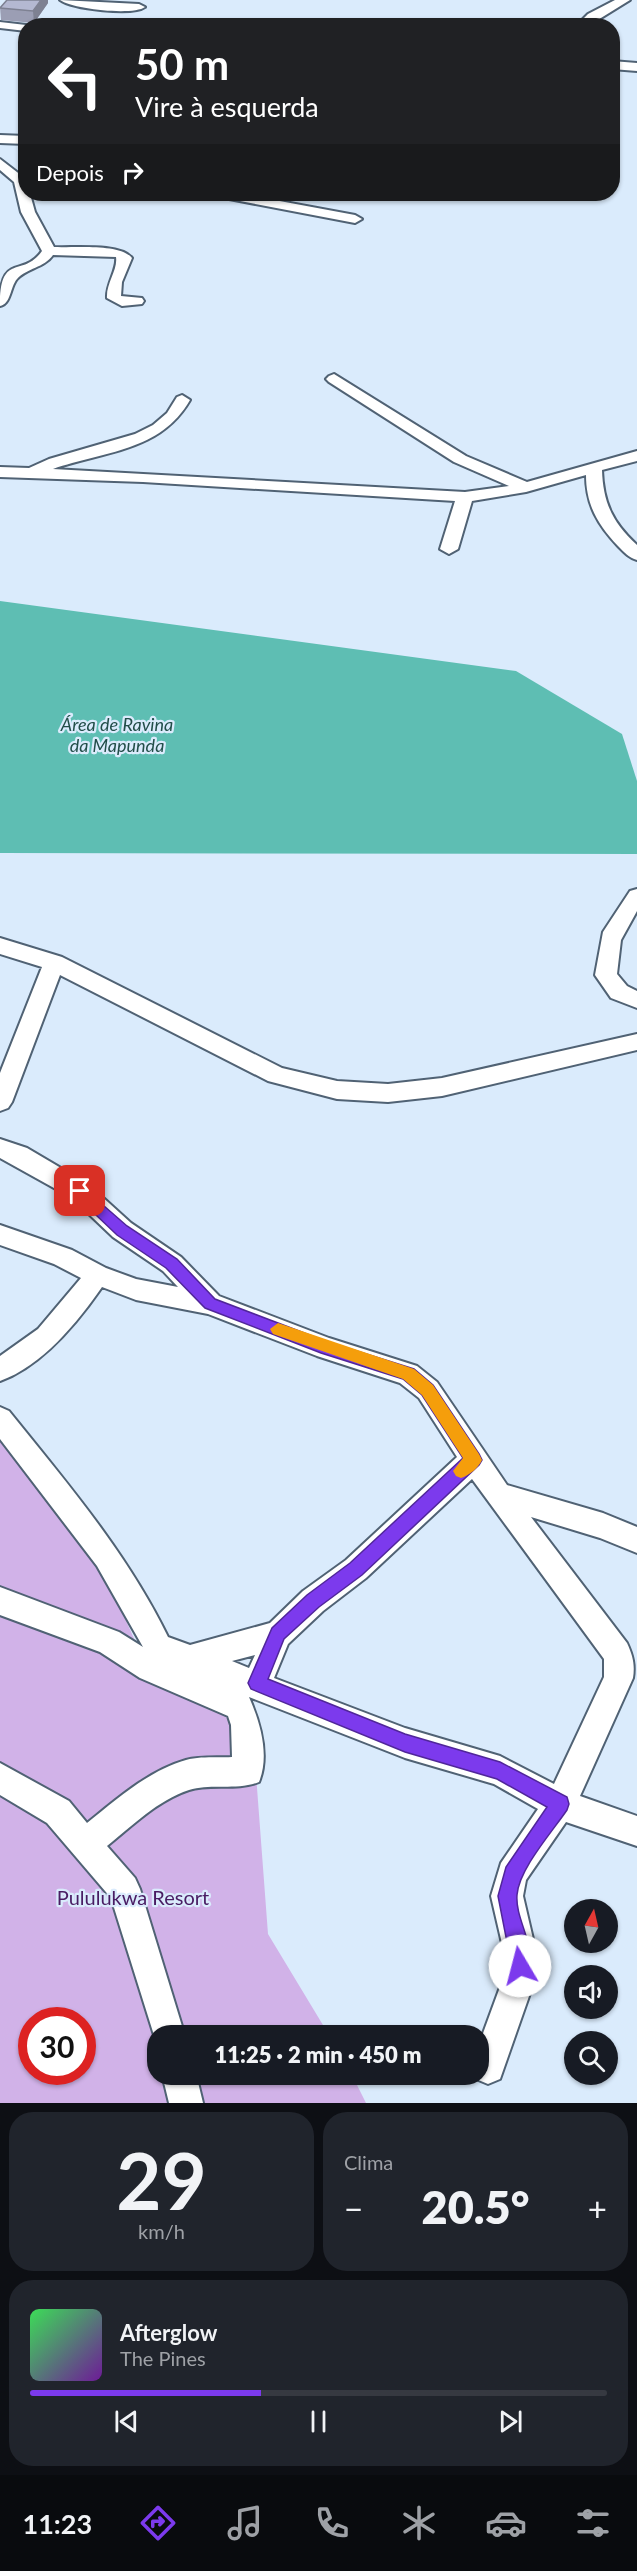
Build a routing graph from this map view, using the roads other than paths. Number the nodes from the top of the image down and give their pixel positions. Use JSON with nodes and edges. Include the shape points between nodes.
{"nodes":[{"id":1,"x":71,"y":0,"type":"edge"},
{"id":2,"x":599,"y":0,"type":"edge"},
{"id":3,"x":622,"y":5,"type":"edge"},
{"id":4,"x":139,"y":7,"type":"dead end"},
{"id":5,"x":590,"y":18,"type":"edge"},
{"id":6,"x":0,"y":25,"type":"edge"},
{"id":7,"x":18,"y":27,"type":"edge"},
{"id":8,"x":620,"y":66,"type":"edge"},
{"id":9,"x":637,"y":67,"type":"edge"},
{"id":10,"x":0,"y":139,"type":"edge"},
{"id":11,"x":18,"y":140,"type":"edge"},
{"id":12,"x":2,"y":167,"type":"edge"},
{"id":13,"x":18,"y":168,"type":"edge"},
{"id":14,"x":18,"y":179,"type":"edge"},
{"id":15,"x":25,"y":201,"type":"edge"},
{"id":16,"x":261,"y":201,"type":"edge"},
{"id":17,"x":355,"y":219,"type":"dead end"},
{"id":18,"x":49,"y":251,"type":"junction"},
{"id":19,"x":137,"y":301,"type":"dead end"},
{"id":20,"x":0,"y":302,"type":"edge"},
{"id":21,"x":334,"y":380,"type":"dead end"},
{"id":22,"x":182,"y":400,"type":"dead end"},
{"id":23,"x":637,"y":456,"type":"edge"},
{"id":24,"x":142,"y":457,"type":"junction"},
{"id":25,"x":594,"y":466,"type":"junction"},
{"id":26,"x":0,"y":472,"type":"edge"},
{"id":27,"x":27,"y":473,"type":"junction"},
{"id":28,"x":526,"y":486,"type":"junction"},
{"id":29,"x":465,"y":497,"type":"junction"},
{"id":30,"x":449,"y":549,"type":"dead end"},
{"id":31,"x":637,"y":555,"type":"edge"},
{"id":32,"x":637,"y":896,"type":"edge"},
{"id":33,"x":0,"y":946,"type":"edge"},
{"id":34,"x":54,"y":963,"type":"junction"},
{"id":35,"x":637,"y":1000,"type":"edge"},
{"id":36,"x":637,"y":1042,"type":"edge"},
{"id":37,"x":0,"y":1102,"type":"edge"},
{"id":38,"x":0,"y":1148,"type":"edge"},
{"id":39,"x":0,"y":1235,"type":"edge"},
{"id":40,"x":97,"y":1275,"type":"junction"},
{"id":41,"x":210,"y":1304,"type":"junction"},
{"id":42,"x":0,"y":1370,"type":"edge"},
{"id":43,"x":0,"y":1419,"type":"edge"},
{"id":44,"x":473,"y":1460,"type":"junction"},
{"id":45,"x":498,"y":1495,"type":"junction"},
{"id":46,"x":637,"y":1540,"type":"edge"},
{"id":47,"x":0,"y":1602,"type":"edge"},
{"id":48,"x":278,"y":1634,"type":"junction"},
{"id":49,"x":188,"y":1660,"type":"junction"},
{"id":50,"x":257,"y":1683,"type":"junction"},
{"id":51,"x":0,"y":1778,"type":"edge"},
{"id":52,"x":560,"y":1804,"type":"junction"},
{"id":53,"x":637,"y":1831,"type":"edge"},
{"id":54,"x":85,"y":1844,"type":"junction"},
{"id":55,"x":165,"y":2025,"type":"edge"},
{"id":56,"x":489,"y":2064,"type":"edge"},
{"id":57,"x":182,"y":2085,"type":"edge"},
{"id":58,"x":186,"y":2103,"type":"edge"}],
"edges":[{"from":1,"to":4,"type":"street","via":[[100,7]]},
{"from":2,"to":3,"type":"street"},
{"from":3,"to":5,"type":"street"},
{"from":6,"to":7,"type":"street"},
{"from":8,"to":9,"type":"street"},
{"from":10,"to":11,"type":"street"},
{"from":12,"to":13,"type":"street"},
{"from":12,"to":14,"type":"street"},
{"from":15,"to":18,"type":"street"},
{"from":16,"to":17,"type":"street"},
{"from":18,"to":19,"type":"street","via":[[120,253],[125,258],[115,277],[114,298]]},
{"from":18,"to":20,"type":"street","via":[[46,257],[11,275]]},
{"from":21,"to":28,"type":"street","via":[[460,459]]},
{"from":22,"to":24,"type":"street","via":[[178,412]]},
{"from":23,"to":25,"type":"street"},
{"from":24,"to":27,"type":"street"},
{"from":24,"to":27,"type":"street","via":[[58,461]]},
{"from":24,"to":29,"type":"street"},
{"from":25,"to":28,"type":"street"},
{"from":25,"to":31,"type":"street","via":[[594,496],[602,516]]},
{"from":26,"to":27,"type":"street"},
{"from":28,"to":29,"type":"street","via":[[515,492]]},
{"from":29,"to":30,"type":"street"},
{"from":32,"to":35,"type":"street","via":[[609,940],[606,975],[619,992]]},
{"from":33,"to":34,"type":"street"},
{"from":34,"to":36,"type":"street","via":[[276,1075],[336,1090],[388,1093],[442,1087]]},
{"from":34,"to":37,"type":"street"},
{"from":38,"to":41,"type":"street","via":[[80,1191],[122,1230],[172,1264]]},
{"from":39,"to":40,"type":"street","via":[[63,1257]]},
{"from":40,"to":41,"type":"street","via":[[136,1289]]},
{"from":40,"to":42,"type":"street","via":[[47,1337]]},
{"from":41,"to":44,"type":"street","via":[[408,1374],[428,1390]]},
{"from":43,"to":49,"type":"street","via":[[106,1557],[145,1616],[158,1647]]},
{"from":44,"to":45,"type":"street"},
{"from":44,"to":48,"type":"street","via":[[356,1569]]},
{"from":45,"to":46,"type":"street"},
{"from":45,"to":52,"type":"street","via":[[617,1653],[620,1665],[618,1678]]},
{"from":47,"to":54,"type":"street","via":[[109,1642],[150,1668],[214,1694],[238,1706],[246,1724],[248,1771],[187,1775],[144,1797]]},
{"from":48,"to":49,"type":"street"},
{"from":48,"to":50,"type":"street"},
{"from":49,"to":50,"type":"street"},
{"from":50,"to":52,"type":"street","via":[[405,1743],[500,1771]]},
{"from":51,"to":54,"type":"street","via":[[58,1812]]},
{"from":52,"to":53,"type":"street"},
{"from":52,"to":56,"type":"street","via":[[512,1874],[507,1896],[520,1952],[519,1979]]},
{"from":54,"to":55,"type":"street","via":[[124,1889]]},
{"from":57,"to":58,"type":"street"}]}
